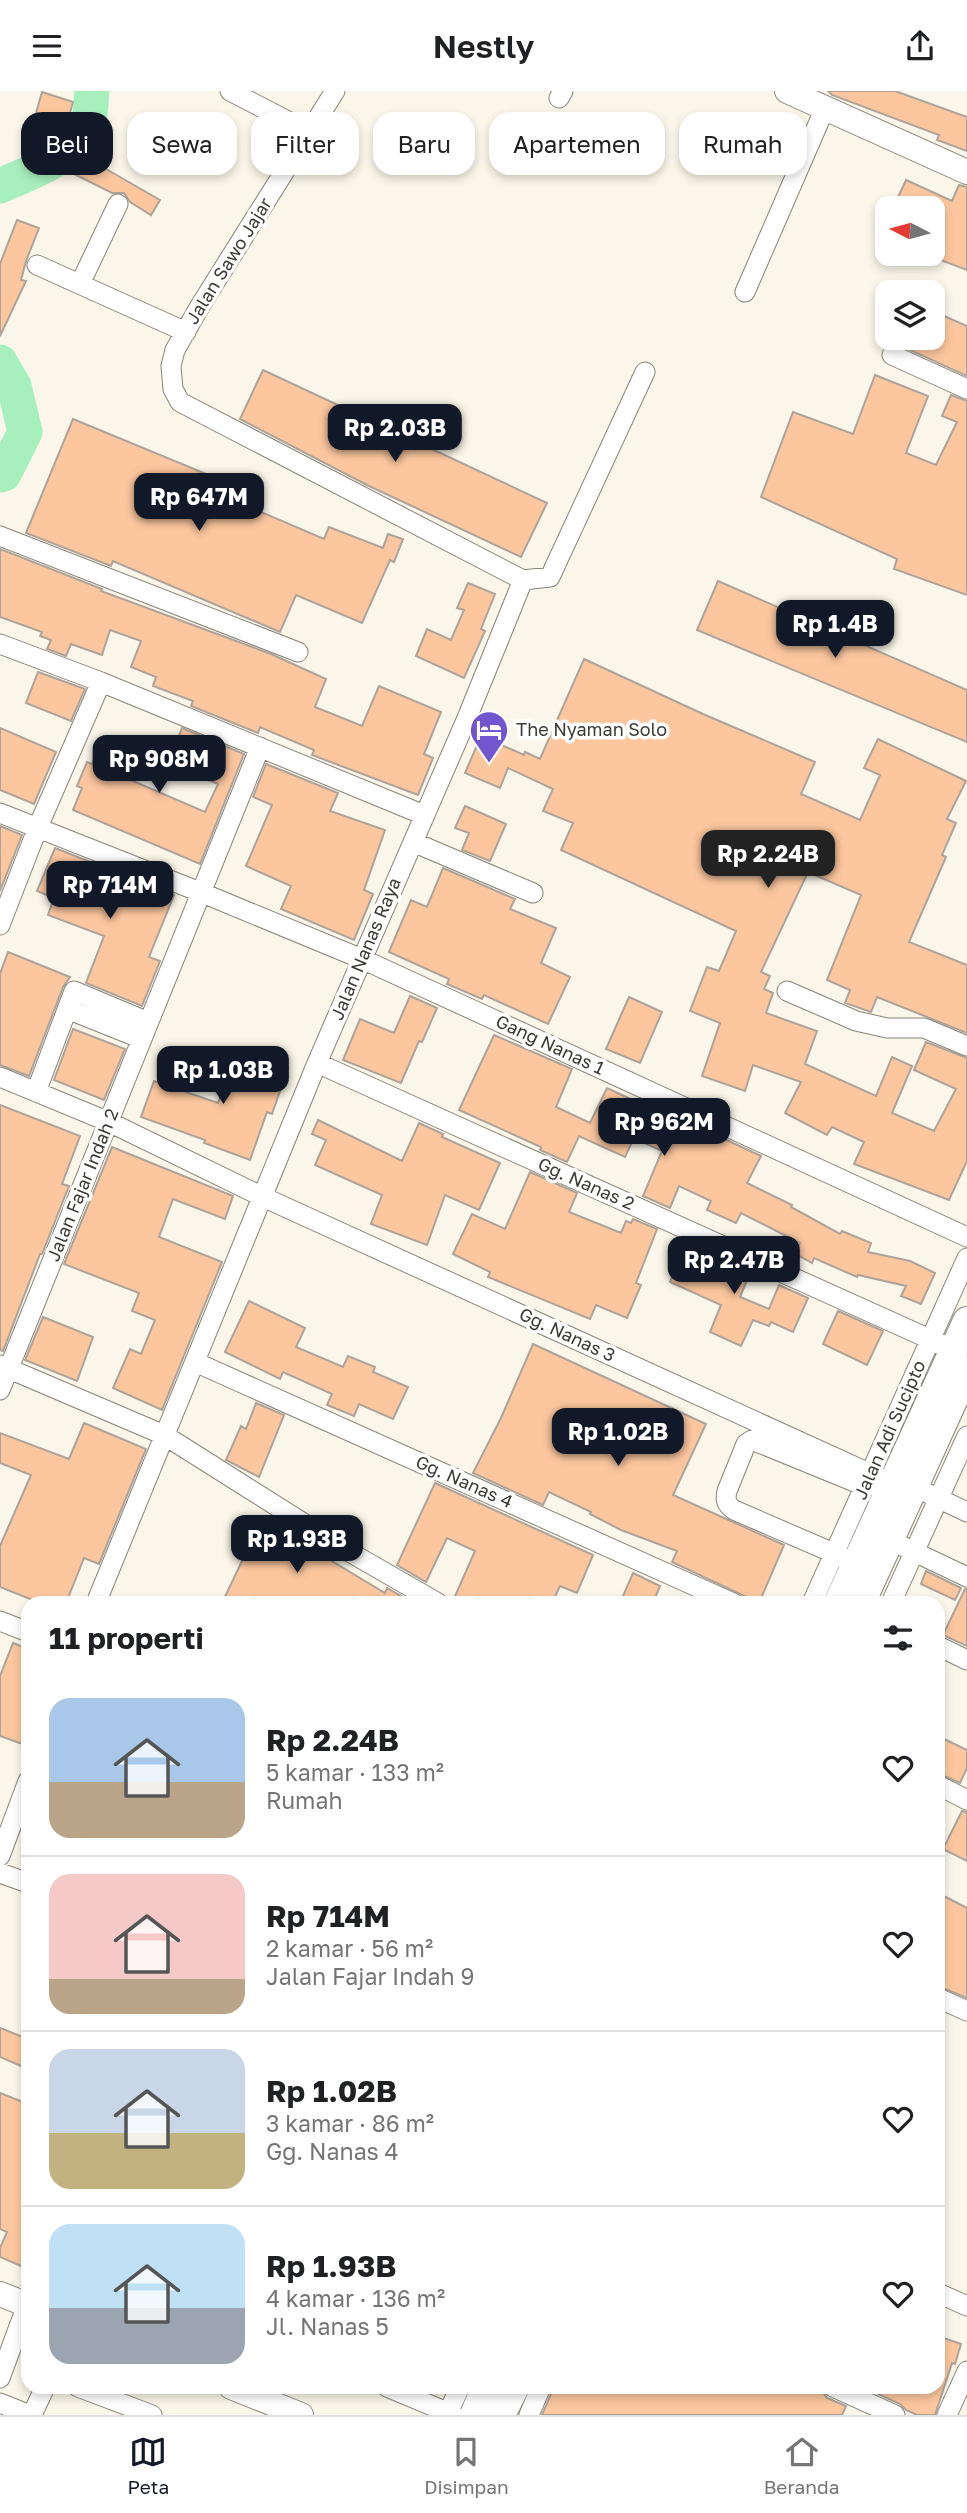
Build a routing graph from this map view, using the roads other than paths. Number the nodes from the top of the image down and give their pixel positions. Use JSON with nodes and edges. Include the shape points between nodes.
{"nodes":[{"id":1,"x":230,"y":91,"type":"edge"},
{"id":2,"x":335,"y":91,"type":"edge"},
{"id":3,"x":787,"y":91,"type":"edge"},
{"id":4,"x":825,"y":108,"type":"junction"},
{"id":5,"x":270,"y":112,"type":"edge"},
{"id":6,"x":322,"y":112,"type":"edge"},
{"id":7,"x":967,"y":172,"type":"edge"},
{"id":8,"x":283,"y":175,"type":"edge"},
{"id":9,"x":118,"y":204,"type":"dead end"},
{"id":10,"x":37,"y":265,"type":"dead end"},
{"id":11,"x":80,"y":284,"type":"junction"},
{"id":12,"x":745,"y":292,"type":"dead end"},
{"id":13,"x":186,"y":332,"type":"junction"},
{"id":14,"x":892,"y":355,"type":"dead end"},
{"id":15,"x":645,"y":372,"type":"dead end"},
{"id":16,"x":967,"y":389,"type":"edge"},
{"id":17,"x":0,"y":536,"type":"edge"},
{"id":18,"x":523,"y":580,"type":"junction"},
{"id":19,"x":0,"y":644,"type":"edge"},
{"id":20,"x":298,"y":652,"type":"dead end"},
{"id":21,"x":101,"y":682,"type":"junction"},
{"id":22,"x":260,"y":747,"type":"junction"},
{"id":23,"x":0,"y":813,"type":"edge"},
{"id":24,"x":424,"y":815,"type":"junction"},
{"id":25,"x":37,"y":827,"type":"junction"},
{"id":26,"x":413,"y":842,"type":"junction"},
{"id":27,"x":200,"y":891,"type":"junction"},
{"id":28,"x":533,"y":893,"type":"dead end"},
{"id":29,"x":0,"y":925,"type":"edge"},
{"id":30,"x":362,"y":959,"type":"junction"},
{"id":31,"x":787,"y":991,"type":"dead end"},
{"id":32,"x":145,"y":1031,"type":"junction"},
{"id":33,"x":967,"y":1046,"type":"edge"},
{"id":34,"x":317,"y":1063,"type":"junction"},
{"id":35,"x":0,"y":1077,"type":"edge"},
{"id":36,"x":36,"y":1092,"type":"junction"},
{"id":37,"x":109,"y":1122,"type":"junction"},
{"id":38,"x":263,"y":1197,"type":"junction"},
{"id":39,"x":967,"y":1237,"type":"edge"},
{"id":40,"x":967,"y":1258,"type":"edge"},
{"id":41,"x":967,"y":1321,"type":"edge"},
{"id":42,"x":951,"y":1353,"type":"edge"},
{"id":43,"x":195,"y":1362,"type":"junction"},
{"id":44,"x":4,"y":1367,"type":"edge"},
{"id":45,"x":0,"y":1389,"type":"edge"},
{"id":46,"x":164,"y":1435,"type":"junction"},
{"id":47,"x":956,"y":1439,"type":"edge"},
{"id":48,"x":894,"y":1487,"type":"junction"},
{"id":49,"x":967,"y":1512,"type":"edge"},
{"id":50,"x":902,"y":1546,"type":"junction"},
{"id":51,"x":967,"y":1577,"type":"edge"},
{"id":52,"x":868,"y":1582,"type":"edge"},
{"id":53,"x":99,"y":1596,"type":"edge"},
{"id":54,"x":426,"y":1596,"type":"edge"},
{"id":55,"x":717,"y":1596,"type":"edge"},
{"id":56,"x":831,"y":1596,"type":"edge"},
{"id":57,"x":848,"y":1596,"type":"edge"},
{"id":58,"x":0,"y":1621,"type":"edge"},
{"id":59,"x":21,"y":1629,"type":"edge"},
{"id":60,"x":945,"y":1649,"type":"edge"},
{"id":61,"x":967,"y":1660,"type":"edge"},
{"id":62,"x":945,"y":1789,"type":"edge"},
{"id":63,"x":21,"y":1800,"type":"edge"},
{"id":64,"x":967,"y":1800,"type":"edge"},
{"id":65,"x":0,"y":1856,"type":"edge"},
{"id":66,"x":0,"y":1873,"type":"edge"},
{"id":67,"x":21,"y":1880,"type":"edge"},
{"id":68,"x":945,"y":2001,"type":"edge"},
{"id":69,"x":967,"y":2011,"type":"edge"},
{"id":70,"x":0,"y":2294,"type":"edge"},
{"id":71,"x":945,"y":2296,"type":"edge"},
{"id":72,"x":21,"y":2303,"type":"edge"},
{"id":73,"x":967,"y":2306,"type":"edge"},
{"id":74,"x":21,"y":2321,"type":"edge"},
{"id":75,"x":967,"y":2371,"type":"edge"},
{"id":76,"x":0,"y":2378,"type":"edge"},
{"id":77,"x":42,"y":2394,"type":"edge"},
{"id":78,"x":96,"y":2394,"type":"edge"},
{"id":79,"x":248,"y":2394,"type":"edge"},
{"id":80,"x":405,"y":2394,"type":"edge"},
{"id":81,"x":459,"y":2394,"type":"edge"},
{"id":82,"x":478,"y":2394,"type":"edge"},
{"id":83,"x":512,"y":2394,"type":"edge"},
{"id":84,"x":538,"y":2394,"type":"edge"},
{"id":85,"x":848,"y":2394,"type":"edge"},
{"id":86,"x":0,"y":2403,"type":"edge"},
{"id":87,"x":455,"y":2414,"type":"edge"},
{"id":88,"x":31,"y":2415,"type":"edge"},
{"id":89,"x":152,"y":2415,"type":"edge"},
{"id":90,"x":301,"y":2415,"type":"edge"},
{"id":91,"x":501,"y":2415,"type":"edge"},
{"id":92,"x":529,"y":2415,"type":"edge"},
{"id":93,"x":895,"y":2415,"type":"edge"},
{"id":94,"x":947,"y":2415,"type":"edge"}],
"edges":[{"from":1,"to":5,"type":"street"},
{"from":2,"to":6,"type":"street","name":"Jalan Sawo Jajar"},
{"from":3,"to":4,"type":"main road"},
{"from":4,"to":7,"type":"main road"},
{"from":4,"to":12,"type":"street"},
{"from":8,"to":13,"type":"street","name":"Jalan Sawo Jajar"},
{"from":9,"to":11,"type":"street"},
{"from":10,"to":11,"type":"street"},
{"from":11,"to":13,"type":"street"},
{"from":13,"to":18,"type":"street","name":"Jalan Sawo Jajar","via":[[171,366],[173,389],[180,402]]},
{"from":14,"to":16,"type":"street"},
{"from":15,"to":18,"type":"street","via":[[550,577]]},
{"from":17,"to":20,"type":"street"},
{"from":18,"to":24,"type":"street","name":"Jalan Nanas Raya"},
{"from":19,"to":21,"type":"street"},
{"from":21,"to":22,"type":"street"},
{"from":21,"to":25,"type":"street"},
{"from":22,"to":24,"type":"street"},
{"from":22,"to":27,"type":"street","name":"Jalan Fajar Indah 2"},
{"from":23,"to":25,"type":"street","name":"Gang Nanas 1"},
{"from":24,"to":26,"type":"street","name":"Jalan Nanas Raya"},
{"from":25,"to":27,"type":"street","name":"Gang Nanas 1"},
{"from":25,"to":29,"type":"street"},
{"from":26,"to":28,"type":"street"},
{"from":26,"to":30,"type":"street","name":"Jalan Nanas Raya"},
{"from":27,"to":30,"type":"street","name":"Gang Nanas 1"},
{"from":27,"to":32,"type":"street","name":"Jalan Fajar Indah 2"},
{"from":30,"to":34,"type":"street","name":"Jalan Nanas Raya"},
{"from":30,"to":39,"type":"street","name":"Gang Nanas 1"},
{"from":31,"to":33,"type":"street","via":[[856,1021],[887,1028],[924,1028]]},
{"from":32,"to":36,"type":"street","via":[[70,1000]]},
{"from":32,"to":37,"type":"street","name":"Jalan Fajar Indah 2"},
{"from":34,"to":38,"type":"street","name":"Jalan Nanas Raya"},
{"from":34,"to":42,"type":"street","name":"Gg. Nanas 2"},
{"from":35,"to":36,"type":"street","name":"Gg. Nanas 3"},
{"from":36,"to":37,"type":"street","name":"Gg. Nanas 3"},
{"from":37,"to":38,"type":"street","name":"Gg. Nanas 3"},
{"from":37,"to":44,"type":"street","name":"Jalan Fajar Indah 2"},
{"from":38,"to":43,"type":"street","name":"Jalan Nanas Raya"},
{"from":38,"to":48,"type":"street","name":"Gg. Nanas 3"},
{"from":40,"to":42,"type":"street","name":"Jalan Adi Sucipto"},
{"from":41,"to":42,"type":"highway","name":"Jalan Adi Sucipto"},
{"from":42,"to":47,"type":"highway","name":"Jalan Adi Sucipto"},
{"from":42,"to":48,"type":"highway","name":"Jalan Adi Sucipto"},
{"from":43,"to":46,"type":"street","name":"Jalan Nanas Raya"},
{"from":43,"to":55,"type":"street","name":"Gg. Nanas 4"},
{"from":44,"to":45,"type":"street","name":"Jalan Fajar Indah 2"},
{"from":44,"to":46,"type":"street"},
{"from":46,"to":53,"type":"street","name":"Jalan Nanas Raya"},
{"from":46,"to":54,"type":"street"},
{"from":47,"to":48,"type":"highway","name":"Jalan Adi Sucipto"},
{"from":48,"to":49,"type":"street"},
{"from":48,"to":50,"type":"highway","name":"Jalan Adi Sucipto"},
{"from":48,"to":52,"type":"highway","name":"Jalan Adi Sucipto"},
{"from":48,"to":52,"type":"street","via":[[752,1440],[746,1444],[727,1491],[728,1506]]},
{"from":50,"to":51,"type":"street"},
{"from":50,"to":52,"type":"highway","name":"Jalan Adi Sucipto"},
{"from":52,"to":56,"type":"street","name":"Jalan Adi Sucipto"},
{"from":52,"to":57,"type":"highway","name":"Jalan Adi Sucipto"},
{"from":58,"to":59,"type":"street"},
{"from":60,"to":61,"type":"street"},
{"from":62,"to":64,"type":"street"},
{"from":63,"to":65,"type":"street"},
{"from":66,"to":67,"type":"street"},
{"from":68,"to":69,"type":"street"},
{"from":70,"to":72,"type":"main road"},
{"from":71,"to":73,"type":"street"},
{"from":74,"to":76,"type":"street"},
{"from":75,"to":94,"type":"street"},
{"from":77,"to":88,"type":"street"},
{"from":78,"to":89,"type":"street"},
{"from":79,"to":90,"type":"main road"},
{"from":80,"to":87,"type":"street"},
{"from":81,"to":87,"type":"street"},
{"from":82,"to":87,"type":"highway"},
{"from":83,"to":91,"type":"highway"},
{"from":84,"to":92,"type":"street"},
{"from":85,"to":93,"type":"street"},
{"from":86,"to":88,"type":"street"}]}
